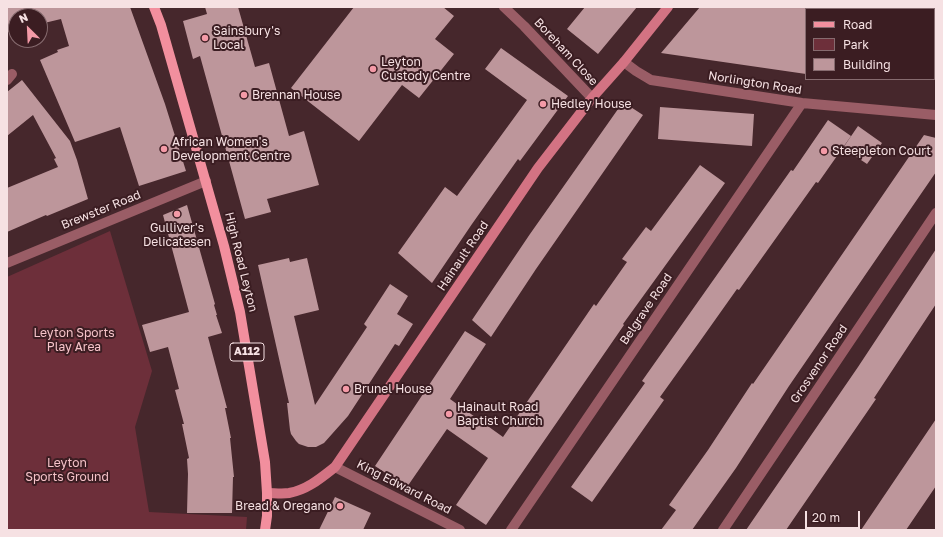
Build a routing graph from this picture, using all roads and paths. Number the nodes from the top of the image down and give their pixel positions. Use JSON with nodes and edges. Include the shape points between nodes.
{"nodes":[{"id":1,"x":154,"y":7,"type":"edge"},
{"id":2,"x":504,"y":7,"type":"edge"},
{"id":3,"x":668,"y":7,"type":"edge"},
{"id":4,"x":624,"y":62,"type":"junction"},
{"id":5,"x":592,"y":98,"type":"junction"},
{"id":6,"x":802,"y":103,"type":"junction"},
{"id":7,"x":936,"y":115,"type":"edge"},
{"id":8,"x":206,"y":181,"type":"junction"},
{"id":9,"x":936,"y":213,"type":"edge"},
{"id":10,"x":7,"y":263,"type":"edge"},
{"id":11,"x":336,"y":467,"type":"junction"},
{"id":12,"x":267,"y":493,"type":"junction"},
{"id":13,"x":265,"y":530,"type":"edge"},
{"id":14,"x":460,"y":530,"type":"edge"},
{"id":15,"x":511,"y":530,"type":"edge"},
{"id":16,"x":723,"y":530,"type":"edge"}],
"edges":[{"from":1,"to":8,"type":"main road","name":"High Road Leyton","number":"A112"},
{"from":2,"to":5,"type":"street","name":"Boreham Close"},
{"from":3,"to":4,"type":"street","name":"Hainault Road"},
{"from":4,"to":5,"type":"street","name":"Hainault Road"},
{"from":4,"to":6,"type":"street","name":"Norlington Road","via":[[651,80]]},
{"from":5,"to":11,"type":"street","name":"Hainault Road","via":[[538,168]]},
{"from":6,"to":7,"type":"street","name":"Norlington Road"},
{"from":6,"to":15,"type":"street","name":"Belgrave Road"},
{"from":8,"to":10,"type":"street","name":"Brewster Road"},
{"from":8,"to":12,"type":"main road","name":"High Road Leyton","number":"A112","via":[[240,312],[263,449]]},
{"from":9,"to":16,"type":"street","name":"Grosvenor Road"},
{"from":11,"to":12,"type":"street","name":"Hainault Road","via":[[301,490]]},
{"from":11,"to":14,"type":"street","name":"King Edward Road"},
{"from":12,"to":13,"type":"main road","name":"High Road Leyton","number":"A112"}]}
